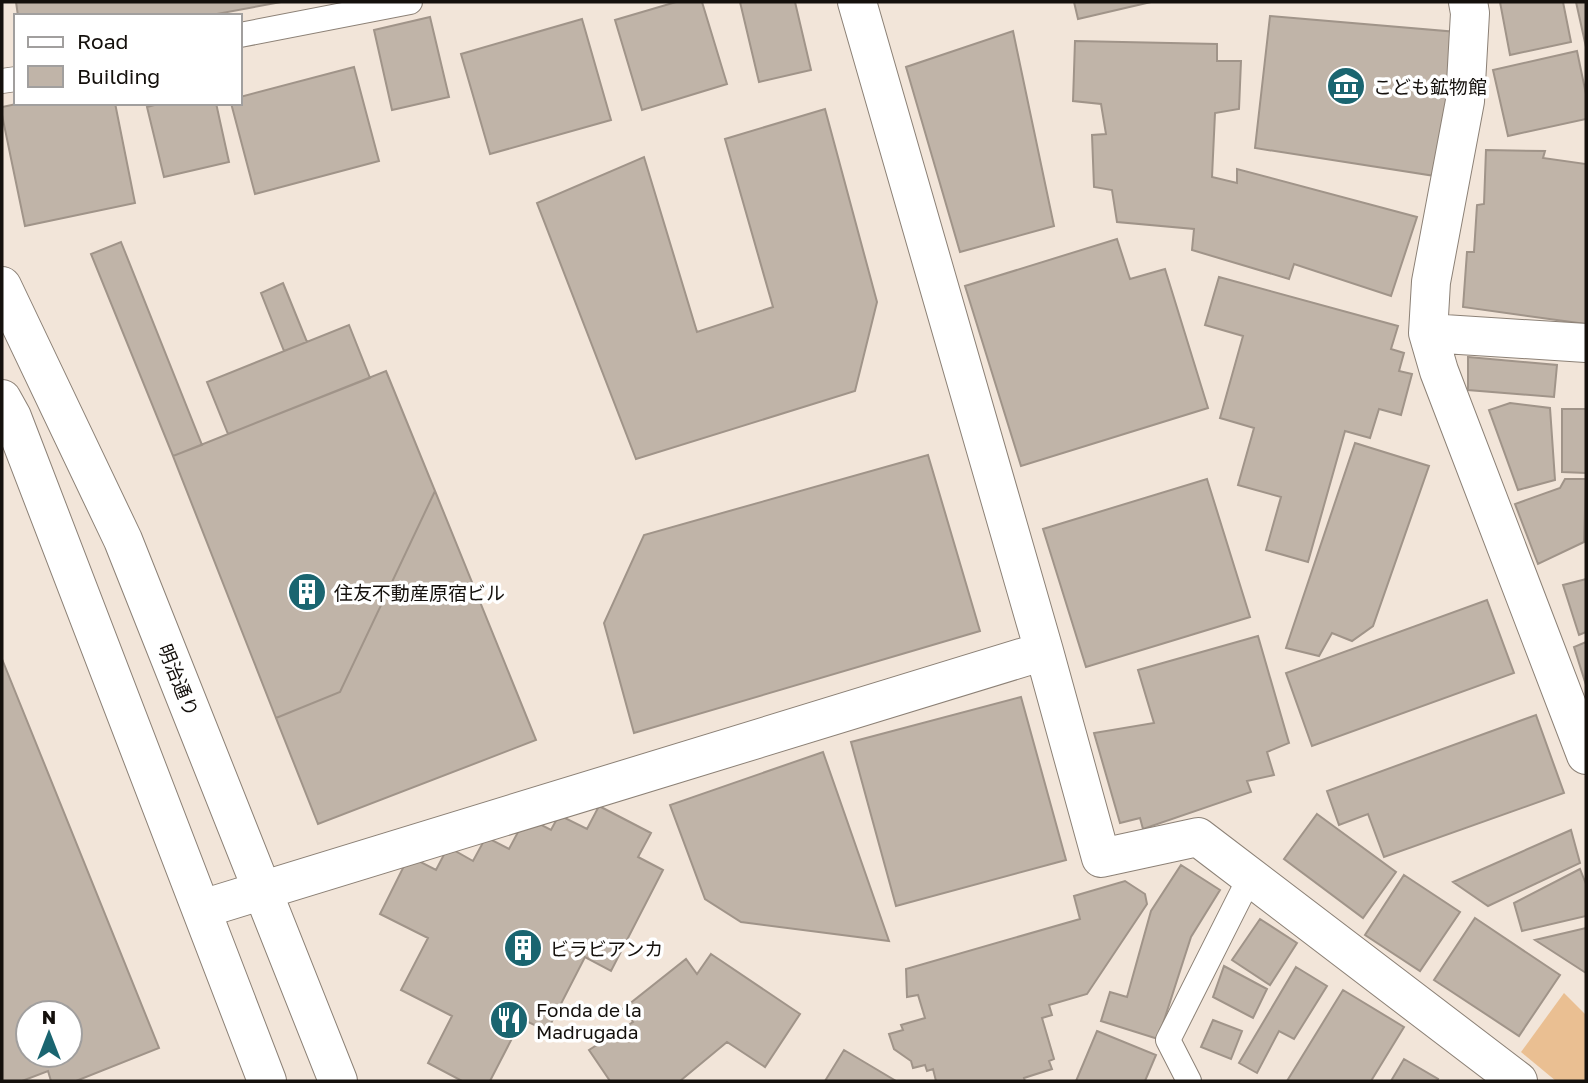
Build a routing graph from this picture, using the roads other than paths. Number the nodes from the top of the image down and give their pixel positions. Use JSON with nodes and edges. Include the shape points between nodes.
{"nodes":[{"id":1,"x":411,"y":2,"type":"edge"},
{"id":2,"x":857,"y":2,"type":"edge"},
{"id":3,"x":1468,"y":2,"type":"edge"},
{"id":4,"x":242,"y":35,"type":"edge"},
{"id":5,"x":2,"y":286,"type":"edge"},
{"id":6,"x":1428,"y":333,"type":"junction"},
{"id":7,"x":1586,"y":343,"type":"edge"},
{"id":8,"x":5,"y":413,"type":"edge"},
{"id":9,"x":1044,"y":651,"type":"junction"},
{"id":10,"x":1586,"y":755,"type":"edge"},
{"id":11,"x":1251,"y":875,"type":"junction"},
{"id":12,"x":262,"y":889,"type":"junction"},
{"id":13,"x":202,"y":909,"type":"junction"},
{"id":14,"x":267,"y":1081,"type":"edge"},
{"id":15,"x":338,"y":1081,"type":"edge"},
{"id":16,"x":1189,"y":1081,"type":"edge"},
{"id":17,"x":1518,"y":1081,"type":"edge"}],
"edges":[{"from":1,"to":4,"type":"lane"},
{"from":2,"to":9,"type":"street"},
{"from":3,"to":6,"type":"street","via":[[1465,102],[1439,228]]},
{"from":5,"to":12,"type":"street","name":"明治通り","via":[[124,540]]},
{"from":6,"to":7,"type":"street"},
{"from":6,"to":10,"type":"street"},
{"from":8,"to":13,"type":"street"},
{"from":9,"to":11,"type":"street","via":[[1101,858],[1198,837]]},
{"from":9,"to":12,"type":"street"},
{"from":11,"to":16,"type":"lane","via":[[1168,1040]]},
{"from":11,"to":17,"type":"street"},
{"from":12,"to":13,"type":"street"},
{"from":12,"to":15,"type":"street","name":"明治通り"},
{"from":13,"to":14,"type":"street"}]}
